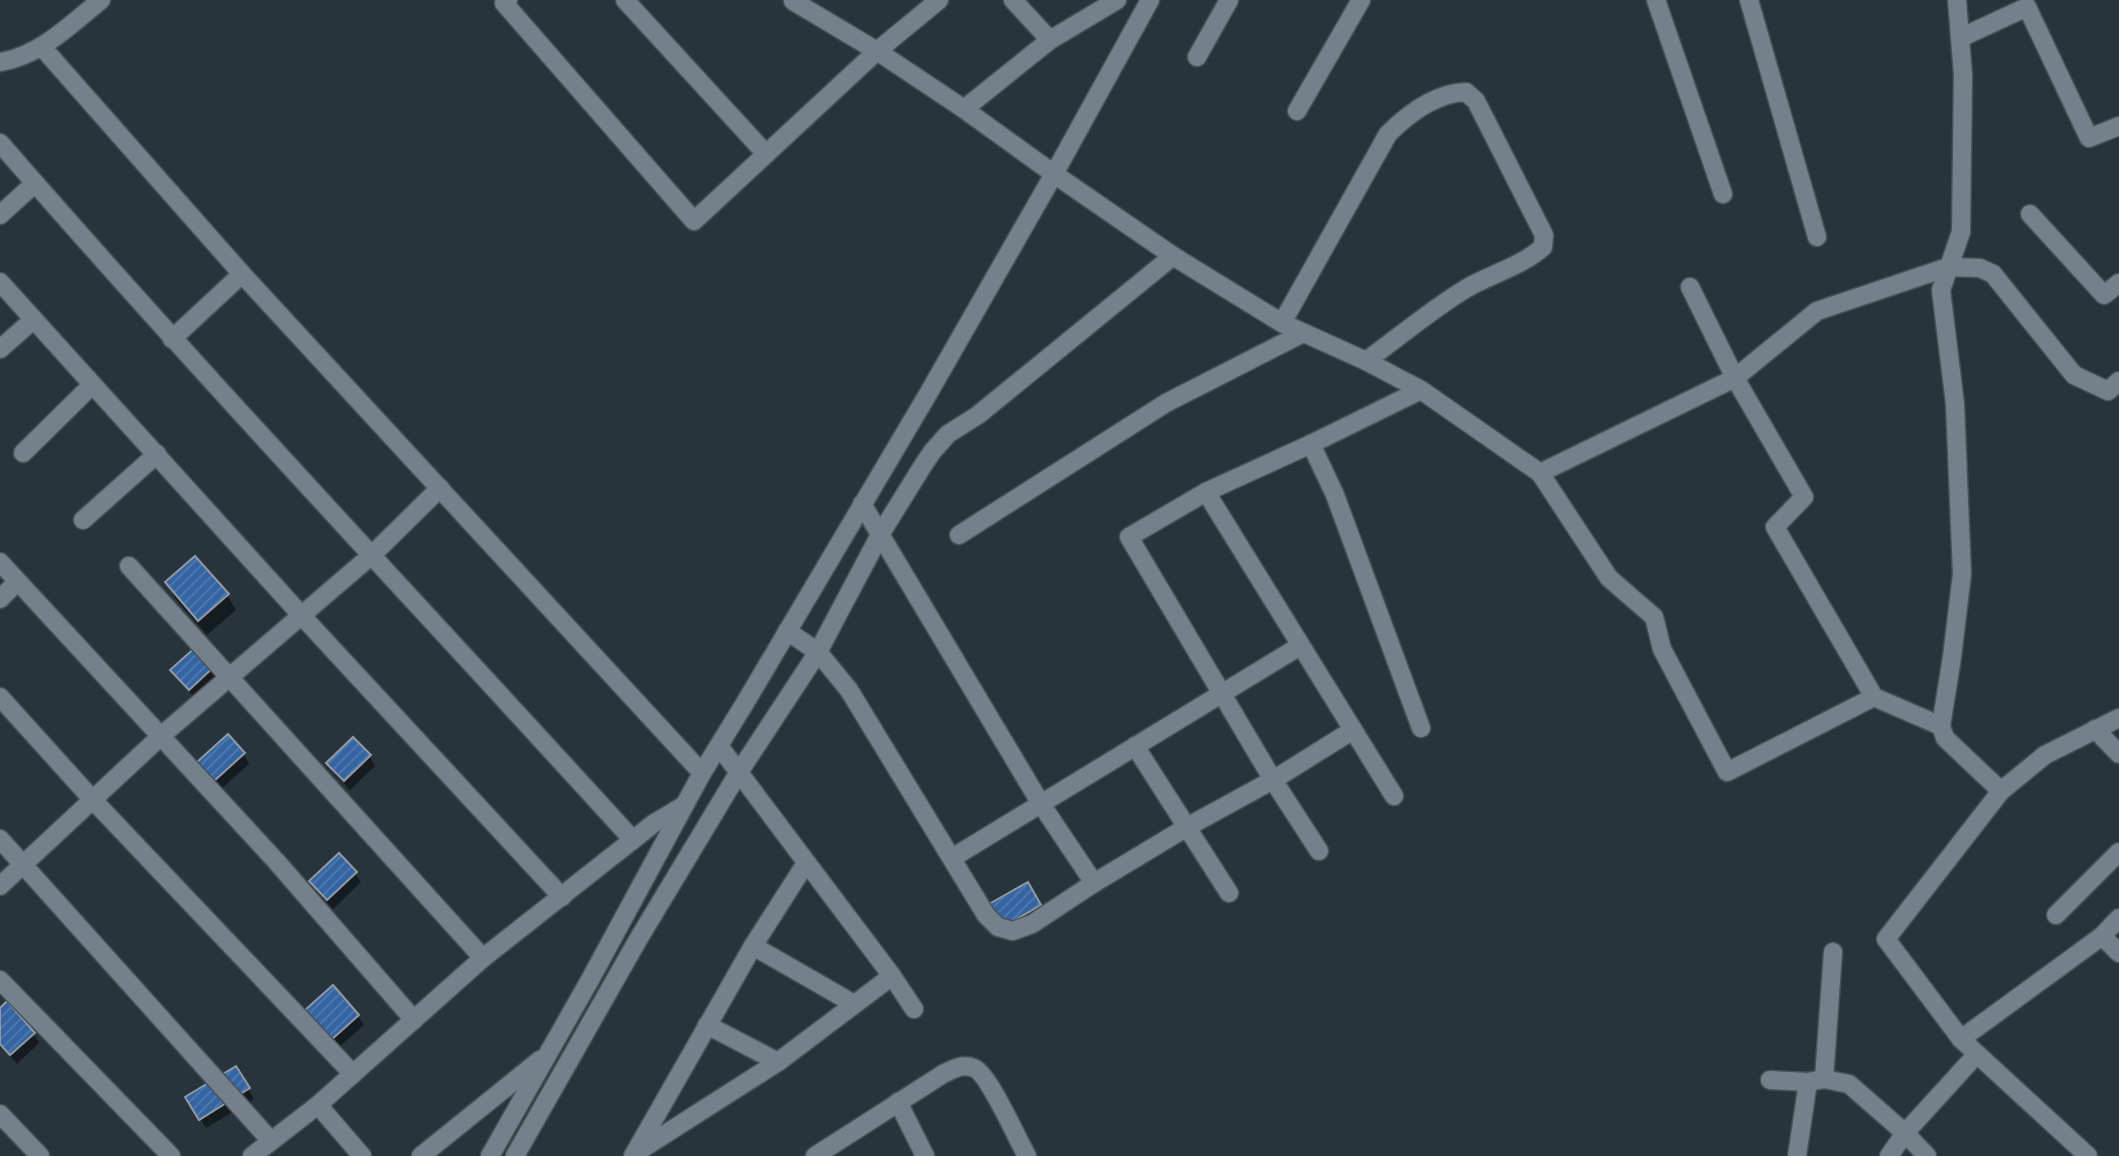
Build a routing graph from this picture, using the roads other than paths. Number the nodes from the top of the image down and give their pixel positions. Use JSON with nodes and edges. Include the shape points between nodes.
{"nodes":[{"id":1,"x":101,"y":0,"type":"edge"},
{"id":2,"x":625,"y":0,"type":"edge"},
{"id":3,"x":791,"y":0,"type":"edge"},
{"id":4,"x":939,"y":0,"type":"edge"},
{"id":5,"x":1013,"y":0,"type":"edge"},
{"id":6,"x":1117,"y":0,"type":"edge"},
{"id":7,"x":1150,"y":0,"type":"edge"},
{"id":8,"x":1229,"y":0,"type":"edge"},
{"id":9,"x":1361,"y":0,"type":"edge"},
{"id":10,"x":1656,"y":0,"type":"edge"},
{"id":11,"x":1749,"y":0,"type":"edge"},
{"id":12,"x":1957,"y":0,"type":"edge"},
{"id":13,"x":505,"y":1,"type":"edge"},
{"id":14,"x":1960,"y":38,"type":"junction"},
{"id":15,"x":1050,"y":40,"type":"junction"},
{"id":16,"x":42,"y":47,"type":"junction"},
{"id":17,"x":877,"y":51,"type":"junction"},
{"id":18,"x":1197,"y":57,"type":"dead end"},
{"id":19,"x":3,"y":59,"type":"edge"},
{"id":20,"x":964,"y":109,"type":"junction"},
{"id":21,"x":1297,"y":111,"type":"dead end"},
{"id":22,"x":2119,"y":126,"type":"edge"},
{"id":23,"x":0,"y":143,"type":"edge"},
{"id":24,"x":766,"y":154,"type":"junction"},
{"id":25,"x":1060,"y":178,"type":"junction"},
{"id":26,"x":35,"y":183,"type":"junction"},
{"id":27,"x":1723,"y":194,"type":"dead end"},
{"id":28,"x":2030,"y":214,"type":"dead end"},
{"id":29,"x":0,"y":215,"type":"edge"},
{"id":30,"x":1816,"y":237,"type":"dead end"},
{"id":31,"x":1173,"y":256,"type":"junction"},
{"id":32,"x":1948,"y":267,"type":"junction"},
{"id":33,"x":242,"y":274,"type":"junction"},
{"id":34,"x":0,"y":282,"type":"edge"},
{"id":35,"x":2119,"y":283,"type":"edge"},
{"id":36,"x":1690,"y":288,"type":"dead end"},
{"id":37,"x":33,"y":320,"type":"junction"},
{"id":38,"x":1282,"y":323,"type":"junction"},
{"id":39,"x":1303,"y":333,"type":"junction"},
{"id":40,"x":172,"y":339,"type":"junction"},
{"id":41,"x":0,"y":349,"type":"edge"},
{"id":42,"x":1366,"y":361,"type":"junction"},
{"id":43,"x":1735,"y":378,"type":"junction"},
{"id":44,"x":2119,"y":381,"type":"edge"},
{"id":45,"x":92,"y":385,"type":"junction"},
{"id":46,"x":1421,"y":390,"type":"junction"},
{"id":47,"x":1311,"y":444,"type":"junction"},
{"id":48,"x":23,"y":453,"type":"dead end"},
{"id":49,"x":157,"y":454,"type":"junction"},
{"id":50,"x":1540,"y":473,"type":"junction"},
{"id":51,"x":440,"y":488,"type":"junction"},
{"id":52,"x":1206,"y":492,"type":"junction"},
{"id":53,"x":871,"y":518,"type":"junction"},
{"id":54,"x":83,"y":520,"type":"dead end"},
{"id":55,"x":959,"y":535,"type":"dead end"},
{"id":56,"x":373,"y":554,"type":"junction"},
{"id":57,"x":0,"y":562,"type":"edge"},
{"id":58,"x":129,"y":566,"type":"dead end"},
{"id":59,"x":18,"y":582,"type":"junction"},
{"id":60,"x":0,"y":598,"type":"edge"},
{"id":61,"x":302,"y":616,"type":"junction"},
{"id":62,"x":791,"y":634,"type":"junction"},
{"id":63,"x":1300,"y":646,"type":"junction"},
{"id":64,"x":814,"y":650,"type":"junction"},
{"id":65,"x":230,"y":676,"type":"junction"},
{"id":66,"x":1222,"y":694,"type":"junction"},
{"id":67,"x":0,"y":697,"type":"edge"},
{"id":68,"x":1874,"y":697,"type":"junction"},
{"id":69,"x":2119,"y":718,"type":"edge"},
{"id":70,"x":1941,"y":726,"type":"junction"},
{"id":71,"x":1421,"y":728,"type":"dead end"},
{"id":72,"x":2095,"y":729,"type":"junction"},
{"id":73,"x":1353,"y":730,"type":"junction"},
{"id":74,"x":160,"y":736,"type":"junction"},
{"id":75,"x":1135,"y":746,"type":"junction"},
{"id":76,"x":2119,"y":754,"type":"edge"},
{"id":77,"x":730,"y":761,"type":"junction"},
{"id":78,"x":702,"y":773,"type":"junction"},
{"id":79,"x":1273,"y":780,"type":"junction"},
{"id":80,"x":2001,"y":791,"type":"junction"},
{"id":81,"x":1394,"y":796,"type":"dead end"},
{"id":82,"x":92,"y":799,"type":"junction"},
{"id":83,"x":1041,"y":804,"type":"junction"},
{"id":84,"x":684,"y":805,"type":"junction"},
{"id":85,"x":1187,"y":827,"type":"junction"},
{"id":86,"x":0,"y":839,"type":"edge"},
{"id":87,"x":633,"y":840,"type":"junction"},
{"id":88,"x":1319,"y":851,"type":"dead end"},
{"id":89,"x":2119,"y":852,"type":"edge"},
{"id":90,"x":952,"y":858,"type":"junction"},
{"id":91,"x":806,"y":863,"type":"junction"},
{"id":92,"x":24,"y":865,"type":"junction"},
{"id":93,"x":1094,"y":883,"type":"junction"},
{"id":94,"x":0,"y":887,"type":"edge"},
{"id":95,"x":1229,"y":893,"type":"dead end"},
{"id":96,"x":562,"y":897,"type":"junction"},
{"id":97,"x":2056,"y":915,"type":"dead end"},
{"id":98,"x":2119,"y":918,"type":"edge"},
{"id":99,"x":2102,"y":936,"type":"junction"},
{"id":100,"x":753,"y":946,"type":"junction"},
{"id":101,"x":1833,"y":951,"type":"dead end"},
{"id":102,"x":2119,"y":953,"type":"edge"},
{"id":103,"x":483,"y":958,"type":"junction"},
{"id":104,"x":892,"y":976,"type":"junction"},
{"id":105,"x":0,"y":980,"type":"edge"},
{"id":106,"x":854,"y":1004,"type":"junction"},
{"id":107,"x":914,"y":1009,"type":"dead end"},
{"id":108,"x":414,"y":1020,"type":"junction"},
{"id":109,"x":707,"y":1025,"type":"junction"},
{"id":110,"x":1961,"y":1039,"type":"junction"},
{"id":111,"x":548,"y":1053,"type":"junction"},
{"id":112,"x":1977,"y":1054,"type":"junction"},
{"id":113,"x":778,"y":1062,"type":"junction"},
{"id":114,"x":353,"y":1074,"type":"junction"},
{"id":115,"x":1770,"y":1080,"type":"dead end"},
{"id":116,"x":1828,"y":1082,"type":"junction"},
{"id":117,"x":898,"y":1102,"type":"junction"},
{"id":118,"x":318,"y":1105,"type":"junction"},
{"id":119,"x":0,"y":1115,"type":"edge"},
{"id":120,"x":1905,"y":1133,"type":"junction"},
{"id":121,"x":271,"y":1141,"type":"junction"},
{"id":122,"x":2079,"y":1153,"type":"edge"},
{"id":123,"x":634,"y":1155,"type":"edge"},
{"id":124,"x":40,"y":1156,"type":"edge"},
{"id":125,"x":171,"y":1156,"type":"edge"},
{"id":126,"x":252,"y":1156,"type":"edge"},
{"id":127,"x":362,"y":1156,"type":"edge"},
{"id":128,"x":421,"y":1156,"type":"edge"},
{"id":129,"x":490,"y":1156,"type":"edge"},
{"id":130,"x":515,"y":1156,"type":"edge"},
{"id":131,"x":815,"y":1156,"type":"edge"},
{"id":132,"x":925,"y":1156,"type":"edge"},
{"id":133,"x":1027,"y":1156,"type":"edge"},
{"id":134,"x":1797,"y":1156,"type":"edge"},
{"id":135,"x":1889,"y":1156,"type":"edge"},
{"id":136,"x":1927,"y":1156,"type":"edge"}],
"edges":[{"from":1,"to":16,"type":"street"},
{"from":2,"to":24,"type":"street"},
{"from":3,"to":17,"type":"street"},
{"from":4,"to":17,"type":"street"},
{"from":5,"to":15,"type":"street"},
{"from":6,"to":15,"type":"street"},
{"from":7,"to":25,"type":"street"},
{"from":8,"to":18,"type":"street"},
{"from":9,"to":21,"type":"street"},
{"from":10,"to":27,"type":"street"},
{"from":11,"to":30,"type":"street"},
{"from":12,"to":14,"type":"street"},
{"from":13,"to":24,"type":"street","via":[[694,221]]},
{"from":14,"to":22,"type":"street","via":[[2027,7],[2090,138]]},
{"from":14,"to":32,"type":"street","via":[[1961,232]]},
{"from":15,"to":20,"type":"street"},
{"from":16,"to":19,"type":"street"},
{"from":16,"to":33,"type":"street"},
{"from":17,"to":20,"type":"street"},
{"from":17,"to":24,"type":"street"},
{"from":20,"to":25,"type":"street"},
{"from":23,"to":26,"type":"street"},
{"from":25,"to":31,"type":"street"},
{"from":25,"to":53,"type":"street"},
{"from":26,"to":29,"type":"street"},
{"from":26,"to":40,"type":"street"},
{"from":28,"to":35,"type":"street","via":[[2104,295]]},
{"from":31,"to":38,"type":"street"},
{"from":31,"to":53,"type":"street","via":[[948,435]]},
{"from":32,"to":43,"type":"street","via":[[1817,311]]},
{"from":32,"to":44,"type":"street","via":[[1980,268],[1993,274],[2074,375],[2108,391]]},
{"from":32,"to":70,"type":"street","via":[[1941,289],[1955,404],[1962,574]]},
{"from":33,"to":40,"type":"street"},
{"from":33,"to":51,"type":"street"},
{"from":34,"to":37,"type":"street"},
{"from":36,"to":43,"type":"street"},
{"from":37,"to":41,"type":"street"},
{"from":37,"to":45,"type":"street"},
{"from":38,"to":39,"type":"street"},
{"from":38,"to":42,"type":"street","via":[[1388,134],[1422,107],[1466,92],[1476,100],[1544,235],[1543,247],[1457,294]]},
{"from":39,"to":42,"type":"street"},
{"from":39,"to":55,"type":"street","via":[[1166,403]]},
{"from":40,"to":56,"type":"street"},
{"from":42,"to":46,"type":"street"},
{"from":43,"to":50,"type":"street"},
{"from":43,"to":68,"type":"street","via":[[1804,497],[1775,527]]},
{"from":45,"to":48,"type":"street"},
{"from":45,"to":49,"type":"street"},
{"from":46,"to":47,"type":"street"},
{"from":46,"to":50,"type":"street"},
{"from":47,"to":52,"type":"street"},
{"from":47,"to":71,"type":"street","via":[[1335,495]]},
{"from":49,"to":54,"type":"street"},
{"from":49,"to":61,"type":"street"},
{"from":50,"to":68,"type":"street","via":[[1609,578],[1654,617],[1662,649],[1727,772]]},
{"from":51,"to":56,"type":"street"},
{"from":51,"to":78,"type":"street"},
{"from":52,"to":63,"type":"street"},
{"from":52,"to":66,"type":"street","via":[[1129,537]]},
{"from":53,"to":62,"type":"street"},
{"from":53,"to":64,"type":"street"},
{"from":53,"to":83,"type":"street"},
{"from":56,"to":61,"type":"street"},
{"from":56,"to":87,"type":"street"},
{"from":57,"to":59,"type":"street"},
{"from":58,"to":65,"type":"street"},
{"from":59,"to":60,"type":"street"},
{"from":59,"to":74,"type":"street"},
{"from":61,"to":65,"type":"street"},
{"from":61,"to":96,"type":"street"},
{"from":62,"to":64,"type":"street"},
{"from":62,"to":77,"type":"street"},
{"from":63,"to":66,"type":"street"},
{"from":63,"to":73,"type":"street"},
{"from":64,"to":77,"type":"street"},
{"from":64,"to":90,"type":"street","via":[[849,690]]},
{"from":65,"to":74,"type":"street"},
{"from":65,"to":103,"type":"street"},
{"from":66,"to":75,"type":"street"},
{"from":66,"to":79,"type":"street"},
{"from":67,"to":82,"type":"street"},
{"from":68,"to":70,"type":"street"},
{"from":69,"to":72,"type":"street"},
{"from":70,"to":80,"type":"street","via":[[1945,738]]},
{"from":72,"to":76,"type":"street"},
{"from":72,"to":80,"type":"street","via":[[2045,755]]},
{"from":73,"to":79,"type":"street"},
{"from":73,"to":81,"type":"street"},
{"from":74,"to":82,"type":"street"},
{"from":74,"to":108,"type":"street"},
{"from":75,"to":83,"type":"street"},
{"from":75,"to":85,"type":"street"},
{"from":77,"to":78,"type":"street"},
{"from":77,"to":91,"type":"street"},
{"from":77,"to":130,"type":"street","via":[[639,938]]},
{"from":78,"to":84,"type":"street"},
{"from":79,"to":85,"type":"street"},
{"from":79,"to":88,"type":"street"},
{"from":80,"to":110,"type":"street","via":[[1886,939]]},
{"from":82,"to":92,"type":"street"},
{"from":82,"to":114,"type":"street"},
{"from":83,"to":90,"type":"street"},
{"from":83,"to":93,"type":"street"},
{"from":84,"to":87,"type":"street"},
{"from":84,"to":111,"type":"street"},
{"from":85,"to":93,"type":"street"},
{"from":85,"to":95,"type":"street"},
{"from":86,"to":92,"type":"street"},
{"from":87,"to":96,"type":"street"},
{"from":89,"to":97,"type":"street"},
{"from":90,"to":93,"type":"street","via":[[986,915],[998,927],[1013,931],[1032,924]]},
{"from":91,"to":100,"type":"street"},
{"from":91,"to":104,"type":"street"},
{"from":92,"to":94,"type":"street"},
{"from":92,"to":121,"type":"street"},
{"from":96,"to":103,"type":"street"},
{"from":98,"to":99,"type":"street"},
{"from":99,"to":102,"type":"street"},
{"from":99,"to":110,"type":"street"},
{"from":100,"to":106,"type":"street"},
{"from":100,"to":109,"type":"street"},
{"from":101,"to":116,"type":"street"},
{"from":103,"to":108,"type":"street"},
{"from":104,"to":106,"type":"street"},
{"from":104,"to":107,"type":"street"},
{"from":105,"to":125,"type":"street"},
{"from":106,"to":113,"type":"street"},
{"from":108,"to":114,"type":"street"},
{"from":109,"to":113,"type":"street"},
{"from":109,"to":123,"type":"street"},
{"from":110,"to":112,"type":"street"},
{"from":111,"to":128,"type":"street"},
{"from":111,"to":129,"type":"street"},
{"from":112,"to":120,"type":"street"},
{"from":112,"to":122,"type":"street"},
{"from":113,"to":123,"type":"street"},
{"from":114,"to":118,"type":"street"},
{"from":115,"to":116,"type":"street"},
{"from":116,"to":120,"type":"street"},
{"from":116,"to":134,"type":"street"},
{"from":117,"to":131,"type":"street"},
{"from":117,"to":132,"type":"street"},
{"from":117,"to":133,"type":"street","via":[[961,1066],[975,1068],[986,1079]]},
{"from":118,"to":121,"type":"street"},
{"from":118,"to":127,"type":"street"},
{"from":119,"to":124,"type":"street"},
{"from":120,"to":135,"type":"street"},
{"from":120,"to":136,"type":"street"},
{"from":121,"to":126,"type":"street"}]}
